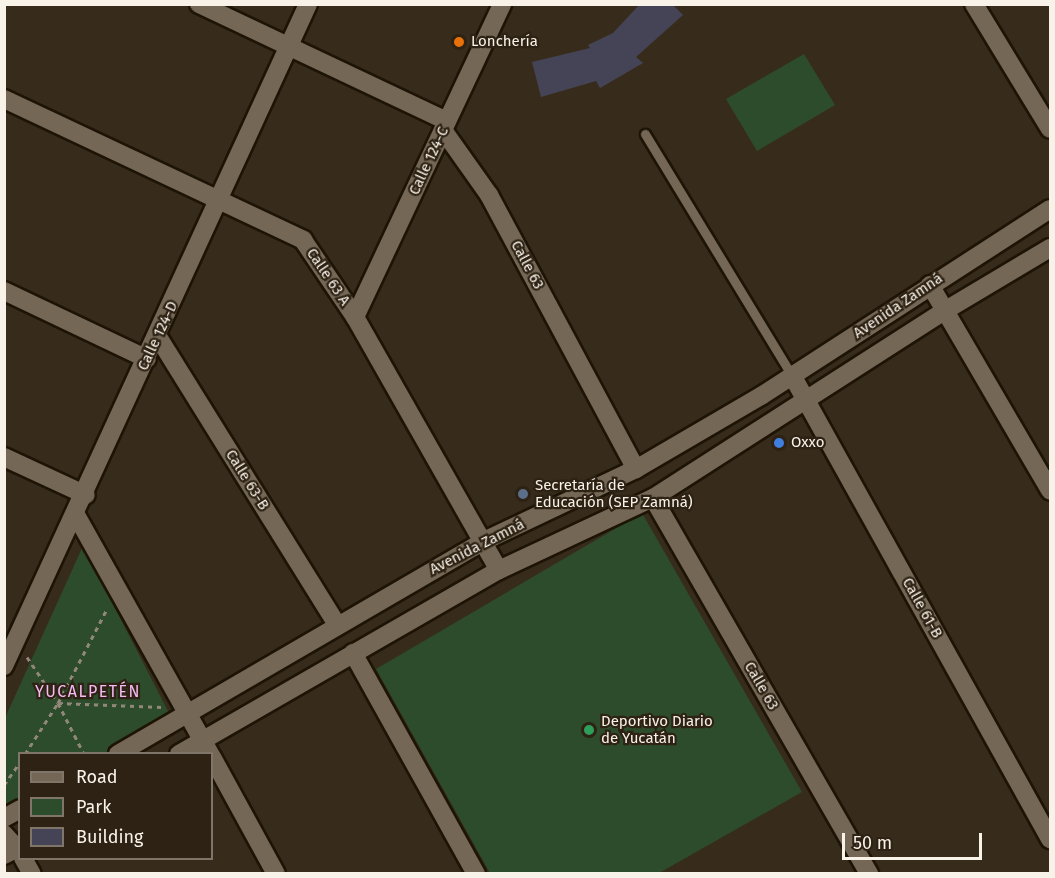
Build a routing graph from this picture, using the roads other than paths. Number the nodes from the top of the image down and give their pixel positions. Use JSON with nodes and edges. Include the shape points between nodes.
{"nodes":[{"id":1,"x":199,"y":4,"type":"edge"},
{"id":2,"x":308,"y":4,"type":"edge"},
{"id":3,"x":502,"y":4,"type":"edge"},
{"id":4,"x":974,"y":4,"type":"edge"},
{"id":5,"x":288,"y":47,"type":"junction"},
{"id":6,"x":4,"y":99,"type":"edge"},
{"id":7,"x":445,"y":125,"type":"junction"},
{"id":8,"x":1050,"y":129,"type":"edge"},
{"id":9,"x":645,"y":134,"type":"dead end"},
{"id":10,"x":221,"y":201,"type":"junction"},
{"id":11,"x":1050,"y":209,"type":"edge"},
{"id":12,"x":1050,"y":248,"type":"edge"},
{"id":13,"x":930,"y":285,"type":"junction"},
{"id":14,"x":4,"y":291,"type":"edge"},
{"id":15,"x":946,"y":309,"type":"junction"},
{"id":16,"x":355,"y":317,"type":"junction"},
{"id":17,"x":158,"y":338,"type":"junction"},
{"id":18,"x":147,"y":359,"type":"junction"},
{"id":19,"x":793,"y":377,"type":"junction"},
{"id":20,"x":806,"y":401,"type":"junction"},
{"id":21,"x":4,"y":457,"type":"edge"},
{"id":22,"x":636,"y":469,"type":"junction"},
{"id":23,"x":1050,"y":490,"type":"edge"},
{"id":24,"x":591,"y":491,"type":"junction"},
{"id":25,"x":86,"y":495,"type":"junction"},
{"id":26,"x":653,"y":498,"type":"junction"},
{"id":27,"x":76,"y":515,"type":"junction"},
{"id":28,"x":605,"y":519,"type":"junction"},
{"id":29,"x":482,"y":542,"type":"junction"},
{"id":30,"x":499,"y":570,"type":"junction"},
{"id":31,"x":336,"y":623,"type":"junction"},
{"id":32,"x":11,"y":638,"type":"edge"},
{"id":33,"x":353,"y":653,"type":"junction"},
{"id":34,"x":4,"y":666,"type":"edge"},
{"id":35,"x":186,"y":710,"type":"junction"},
{"id":36,"x":208,"y":750,"type":"edge"},
{"id":37,"x":119,"y":752,"type":"edge"},
{"id":38,"x":189,"y":752,"type":"edge"},
{"id":39,"x":213,"y":759,"type":"edge"},
{"id":40,"x":18,"y":810,"type":"edge"},
{"id":41,"x":4,"y":818,"type":"edge"},
{"id":42,"x":4,"y":834,"type":"edge"},
{"id":43,"x":1050,"y":839,"type":"edge"},
{"id":44,"x":17,"y":852,"type":"edge"},
{"id":45,"x":23,"y":860,"type":"edge"},
{"id":46,"x":32,"y":873,"type":"edge"},
{"id":47,"x":276,"y":873,"type":"edge"},
{"id":48,"x":476,"y":873,"type":"edge"},
{"id":49,"x":869,"y":873,"type":"edge"}],
"edges":[{"from":1,"to":5,"type":"street","name":"Calle 63"},
{"from":2,"to":5,"type":"street","name":"Calle 124-D"},
{"from":3,"to":7,"type":"street","name":"Calle 124-C"},
{"from":4,"to":8,"type":"street"},
{"from":5,"to":7,"type":"street","name":"Calle 63"},
{"from":5,"to":10,"type":"street","name":"Calle 124-D"},
{"from":6,"to":10,"type":"street","name":"Calle 63 A"},
{"from":7,"to":16,"type":"street","name":"Calle 124-C"},
{"from":7,"to":22,"type":"street","name":"Calle 63","via":[[489,195]]},
{"from":9,"to":19,"type":"lane"},
{"from":10,"to":16,"type":"street","name":"Calle 63 A","via":[[303,240]]},
{"from":10,"to":17,"type":"street","name":"Calle 124-D"},
{"from":11,"to":13,"type":"street","name":"Avenida Zamná"},
{"from":12,"to":15,"type":"street","name":"Avenida Zamná"},
{"from":13,"to":15,"type":"street"},
{"from":13,"to":19,"type":"street","name":"Avenida Zamná"},
{"from":14,"to":18,"type":"street"},
{"from":15,"to":20,"type":"street","name":"Avenida Zamná"},
{"from":15,"to":23,"type":"street"},
{"from":16,"to":29,"type":"street","name":"Calle 63 A"},
{"from":17,"to":18,"type":"street","name":"Calle 124-D"},
{"from":17,"to":31,"type":"street","name":"Calle 63-B"},
{"from":18,"to":25,"type":"street","name":"Calle 124-D"},
{"from":19,"to":20,"type":"street","name":"Calle 61-B"},
{"from":19,"to":22,"type":"street","name":"Avenida Zamná"},
{"from":20,"to":26,"type":"street","name":"Avenida Zamná"},
{"from":20,"to":43,"type":"street","name":"Calle 61-B"},
{"from":21,"to":25,"type":"street"},
{"from":22,"to":24,"type":"street","name":"Avenida Zamná"},
{"from":24,"to":28,"type":"street"},
{"from":24,"to":29,"type":"street","name":"Avenida Zamná"},
{"from":25,"to":27,"type":"street","name":"Calle 124-D"},
{"from":26,"to":28,"type":"street","name":"Avenida Zamná"},
{"from":26,"to":49,"type":"street","name":"Calle 63"},
{"from":27,"to":32,"type":"street","name":"Calle 124-D"},
{"from":27,"to":35,"type":"street"},
{"from":28,"to":30,"type":"street","name":"Avenida Zamná"},
{"from":29,"to":30,"type":"street","name":"Calle 63 A"},
{"from":29,"to":31,"type":"street","name":"Avenida Zamná"},
{"from":30,"to":33,"type":"street","name":"Avenida Zamná"},
{"from":31,"to":35,"type":"street","name":"Avenida Zamná"},
{"from":32,"to":34,"type":"street","name":"Calle 124-D"},
{"from":33,"to":36,"type":"street","name":"Avenida Zamná"},
{"from":33,"to":48,"type":"street"},
{"from":35,"to":36,"type":"street"},
{"from":35,"to":37,"type":"street","name":"Avenida Zamná"},
{"from":36,"to":38,"type":"street","name":"Avenida Zamná"},
{"from":39,"to":47,"type":"street"},
{"from":40,"to":41,"type":"street"},
{"from":42,"to":44,"type":"street"},
{"from":45,"to":46,"type":"street"}]}
